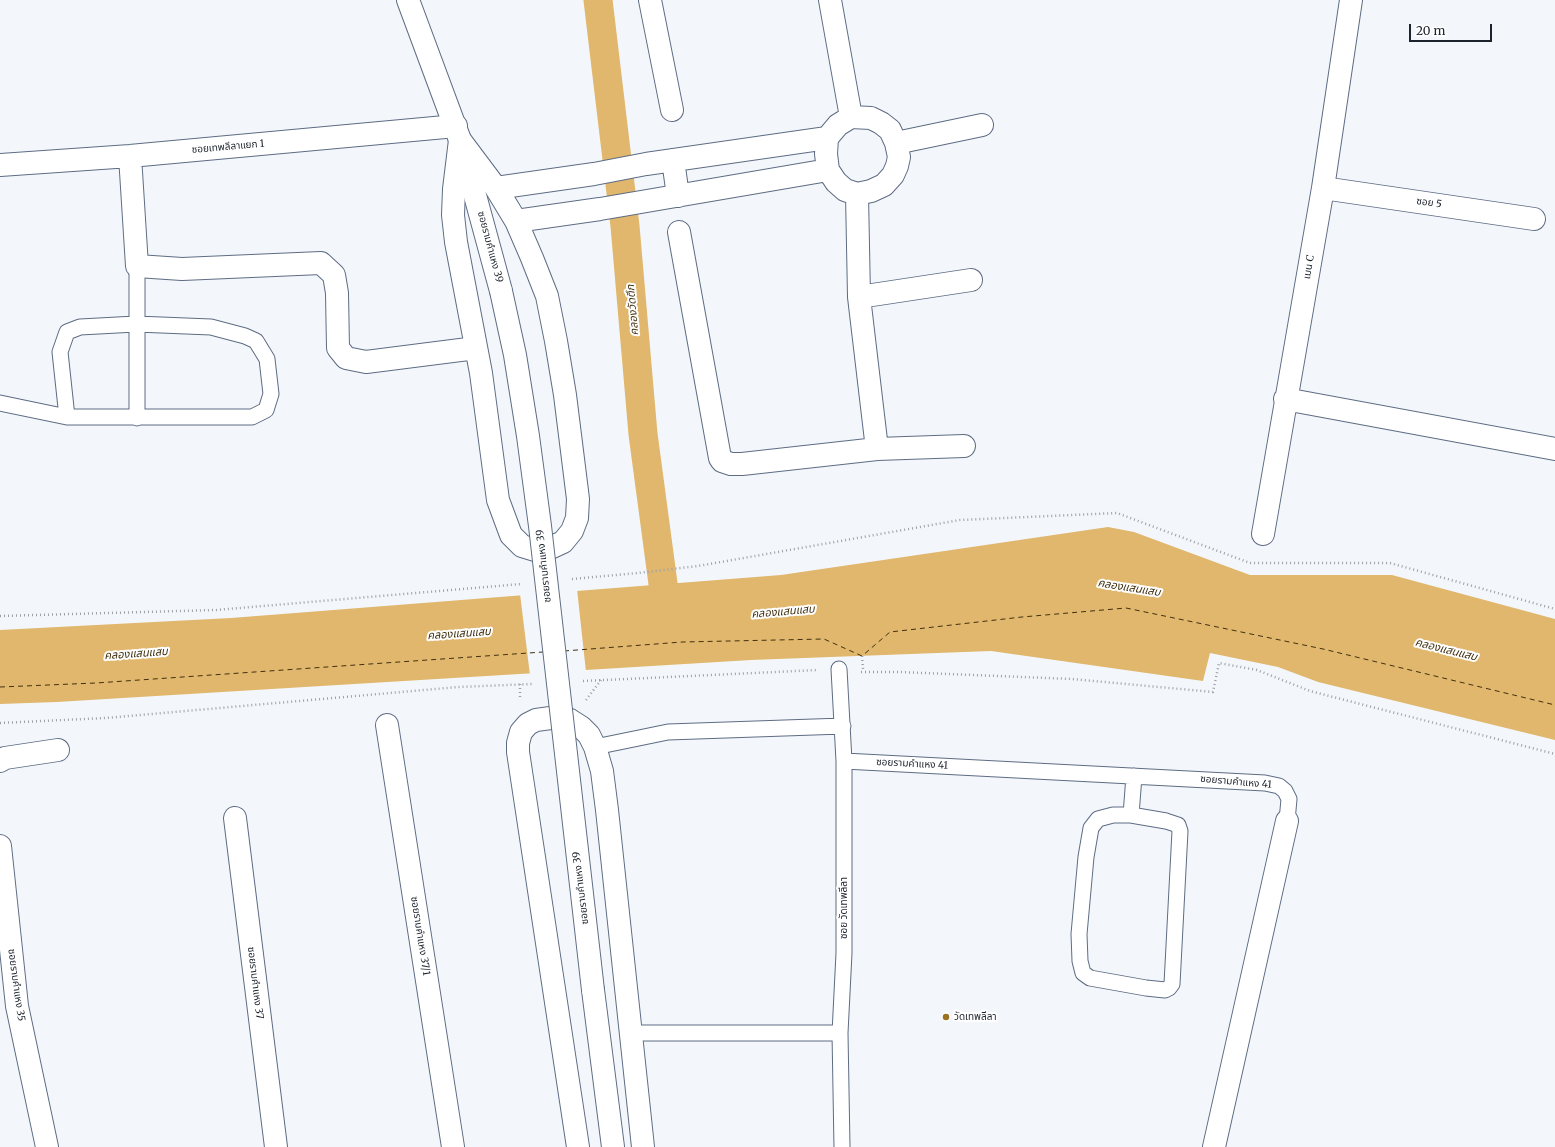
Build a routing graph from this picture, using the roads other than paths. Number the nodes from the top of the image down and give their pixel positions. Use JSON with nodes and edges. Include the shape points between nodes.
{"nodes":[{"id":1,"x":408,"y":0,"type":"edge"},
{"id":2,"x":650,"y":0,"type":"edge"},
{"id":3,"x":830,"y":0,"type":"edge"},
{"id":4,"x":1351,"y":0,"type":"edge"},
{"id":5,"x":672,"y":110,"type":"dead end"},
{"id":6,"x":851,"y":117,"type":"junction"},
{"id":7,"x":982,"y":125,"type":"dead end"},
{"id":8,"x":458,"y":133,"type":"junction"},
{"id":9,"x":827,"y":138,"type":"junction"},
{"id":10,"x":896,"y":143,"type":"junction"},
{"id":11,"x":130,"y":156,"type":"junction"},
{"id":12,"x":673,"y":160,"type":"junction"},
{"id":13,"x":0,"y":165,"type":"edge"},
{"id":14,"x":828,"y":170,"type":"junction"},
{"id":15,"x":496,"y":188,"type":"junction"},
{"id":16,"x":1323,"y":188,"type":"junction"},
{"id":17,"x":857,"y":194,"type":"junction"},
{"id":18,"x":678,"y":196,"type":"junction"},
{"id":19,"x":1534,"y":219,"type":"dead end"},
{"id":20,"x":516,"y":221,"type":"junction"},
{"id":21,"x":679,"y":232,"type":"dead end"},
{"id":22,"x":137,"y":266,"type":"junction"},
{"id":23,"x":971,"y":280,"type":"dead end"},
{"id":24,"x":858,"y":297,"type":"junction"},
{"id":25,"x":136,"y":324,"type":"junction"},
{"id":26,"x":476,"y":348,"type":"junction"},
{"id":27,"x":1285,"y":399,"type":"junction"},
{"id":28,"x":0,"y":403,"type":"edge"},
{"id":29,"x":67,"y":418,"type":"junction"},
{"id":30,"x":137,"y":418,"type":"junction"},
{"id":31,"x":964,"y":446,"type":"dead end"},
{"id":32,"x":1555,"y":449,"type":"edge"},
{"id":33,"x":877,"y":450,"type":"junction"},
{"id":34,"x":1263,"y":534,"type":"dead end"},
{"id":35,"x":840,"y":669,"type":"road end"},
{"id":36,"x":387,"y":725,"type":"dead end"},
{"id":37,"x":843,"y":726,"type":"junction"},
{"id":38,"x":595,"y":747,"type":"junction"},
{"id":39,"x":58,"y":750,"type":"dead end"},
{"id":40,"x":0,"y":760,"type":"edge"},
{"id":41,"x":844,"y":761,"type":"junction"},
{"id":42,"x":1134,"y":776,"type":"junction"},
{"id":43,"x":1130,"y":816,"type":"junction"},
{"id":44,"x":235,"y":818,"type":"dead end"},
{"id":45,"x":1287,"y":820,"type":"joint"},
{"id":46,"x":0,"y":846,"type":"edge"},
{"id":47,"x":840,"y":1032,"type":"junction"},
{"id":48,"x":631,"y":1033,"type":"junction"},
{"id":49,"x":47,"y":1147,"type":"edge"},
{"id":50,"x":276,"y":1147,"type":"edge"},
{"id":51,"x":453,"y":1147,"type":"edge"},
{"id":52,"x":578,"y":1147,"type":"edge"},
{"id":53,"x":613,"y":1147,"type":"edge"},
{"id":54,"x":643,"y":1147,"type":"edge"},
{"id":55,"x":842,"y":1147,"type":"edge"},
{"id":56,"x":1214,"y":1147,"type":"edge"}],
"edges":[{"from":1,"to":8,"type":"street","name":"ซอยรามคำแหง 39"},
{"from":2,"to":5,"type":"street"},
{"from":3,"to":6,"type":"street"},
{"from":4,"to":16,"type":"street","name":"เมน C"},
{"from":6,"to":9,"type":"street","via":[[838,125]]},
{"from":6,"to":10,"type":"street","via":[[871,118],[881,123],[890,130]]},
{"from":7,"to":10,"type":"street"},
{"from":8,"to":11,"type":"street","name":"ซอยเทพลีลาแยก 1"},
{"from":8,"to":15,"type":"street"},
{"from":8,"to":26,"type":"street","via":[[453,215]]},
{"from":8,"to":53,"type":"street","name":"ซอยรามคำแหง 39","bridge":true,"via":[[501,291],[515,355],[530,451]]},
{"from":9,"to":12,"type":"street"},
{"from":9,"to":14,"type":"street"},
{"from":10,"to":17,"type":"street","via":[[899,157],[893,175],[884,185]]},
{"from":11,"to":13,"type":"street","name":"ซอยเทพลีลาแยก 1"},
{"from":11,"to":22,"type":"street"},
{"from":12,"to":15,"type":"street"},
{"from":12,"to":18,"type":"street"},
{"from":14,"to":17,"type":"street","via":[[836,182]]},
{"from":14,"to":18,"type":"street"},
{"from":15,"to":20,"type":"street"},
{"from":16,"to":19,"type":"street","name":"ซอย 5"},
{"from":16,"to":27,"type":"street","name":"เมน C"},
{"from":17,"to":24,"type":"street"},
{"from":18,"to":20,"type":"street"},
{"from":20,"to":26,"type":"street","via":[[546,296],[565,395],[578,499],[577,518],[572,532],[563,542],[550,548],[535,550],[522,546],[512,535],[504,518],[498,500],[482,373]]},
{"from":21,"to":33,"type":"street","via":[[722,461],[737,464]]},
{"from":22,"to":25,"type":"lane"},
{"from":22,"to":26,"type":"street","via":[[182,269],[321,263],[334,275],[337,293],[338,348],[346,358],[366,362]]},
{"from":23,"to":24,"type":"street"},
{"from":24,"to":33,"type":"street"},
{"from":25,"to":29,"type":"lane","via":[[80,326],[67,332],[60,352]]},
{"from":25,"to":30,"type":"lane"},
{"from":25,"to":30,"type":"lane","via":[[211,327],[256,341],[267,359],[271,394],[266,410],[252,417]]},
{"from":27,"to":32,"type":"street"},
{"from":27,"to":34,"type":"street","name":"เมน C"},
{"from":28,"to":29,"type":"lane"},
{"from":29,"to":30,"type":"lane"},
{"from":31,"to":33,"type":"street"},
{"from":35,"to":37,"type":"lane","name":"ซอย วัดเทพลีลา"},
{"from":36,"to":51,"type":"street","name":"ซอยรามคำแหง 37/1"},
{"from":37,"to":38,"type":"lane","via":[[668,732]]},
{"from":37,"to":41,"type":"lane","name":"ซอย วัดเทพลีลา"},
{"from":38,"to":48,"type":"street","via":[[602,771],[607,810]]},
{"from":38,"to":52,"type":"street","via":[[580,727],[570,720],[558,717],[536,720],[528,724],[521,732],[518,743]]},
{"from":39,"to":40,"type":"street"},
{"from":41,"to":42,"type":"lane","name":"ซอยรามคำแหง 41"},
{"from":41,"to":47,"type":"lane","name":"ซอย วัดเทพลีลา","via":[[844,953]]},
{"from":42,"to":43,"type":"lane"},
{"from":42,"to":45,"type":"lane","name":"ซอยรามคำแหง 41","via":[[1265,783],[1279,786],[1286,791],[1289,799]]},
{"from":43,"to":43,"type":"lane","via":[[1174,823],[1180,831],[1172,984],[1165,990],[1090,978],[1083,973],[1080,961],[1079,934],[1091,828],[1098,819],[1105,816]]},
{"from":44,"to":50,"type":"street","name":"ซอยรามคำแหง 37"},
{"from":45,"to":56,"type":"street","name":"ซอยรามคำแหง 41"},
{"from":46,"to":49,"type":"street","name":"ซอยรามคำแหง 35","via":[[17,1006]]},
{"from":47,"to":48,"type":"lane"},
{"from":47,"to":55,"type":"lane","name":"ซอย วัดเทพลีลา"},
{"from":48,"to":54,"type":"street"}]}
